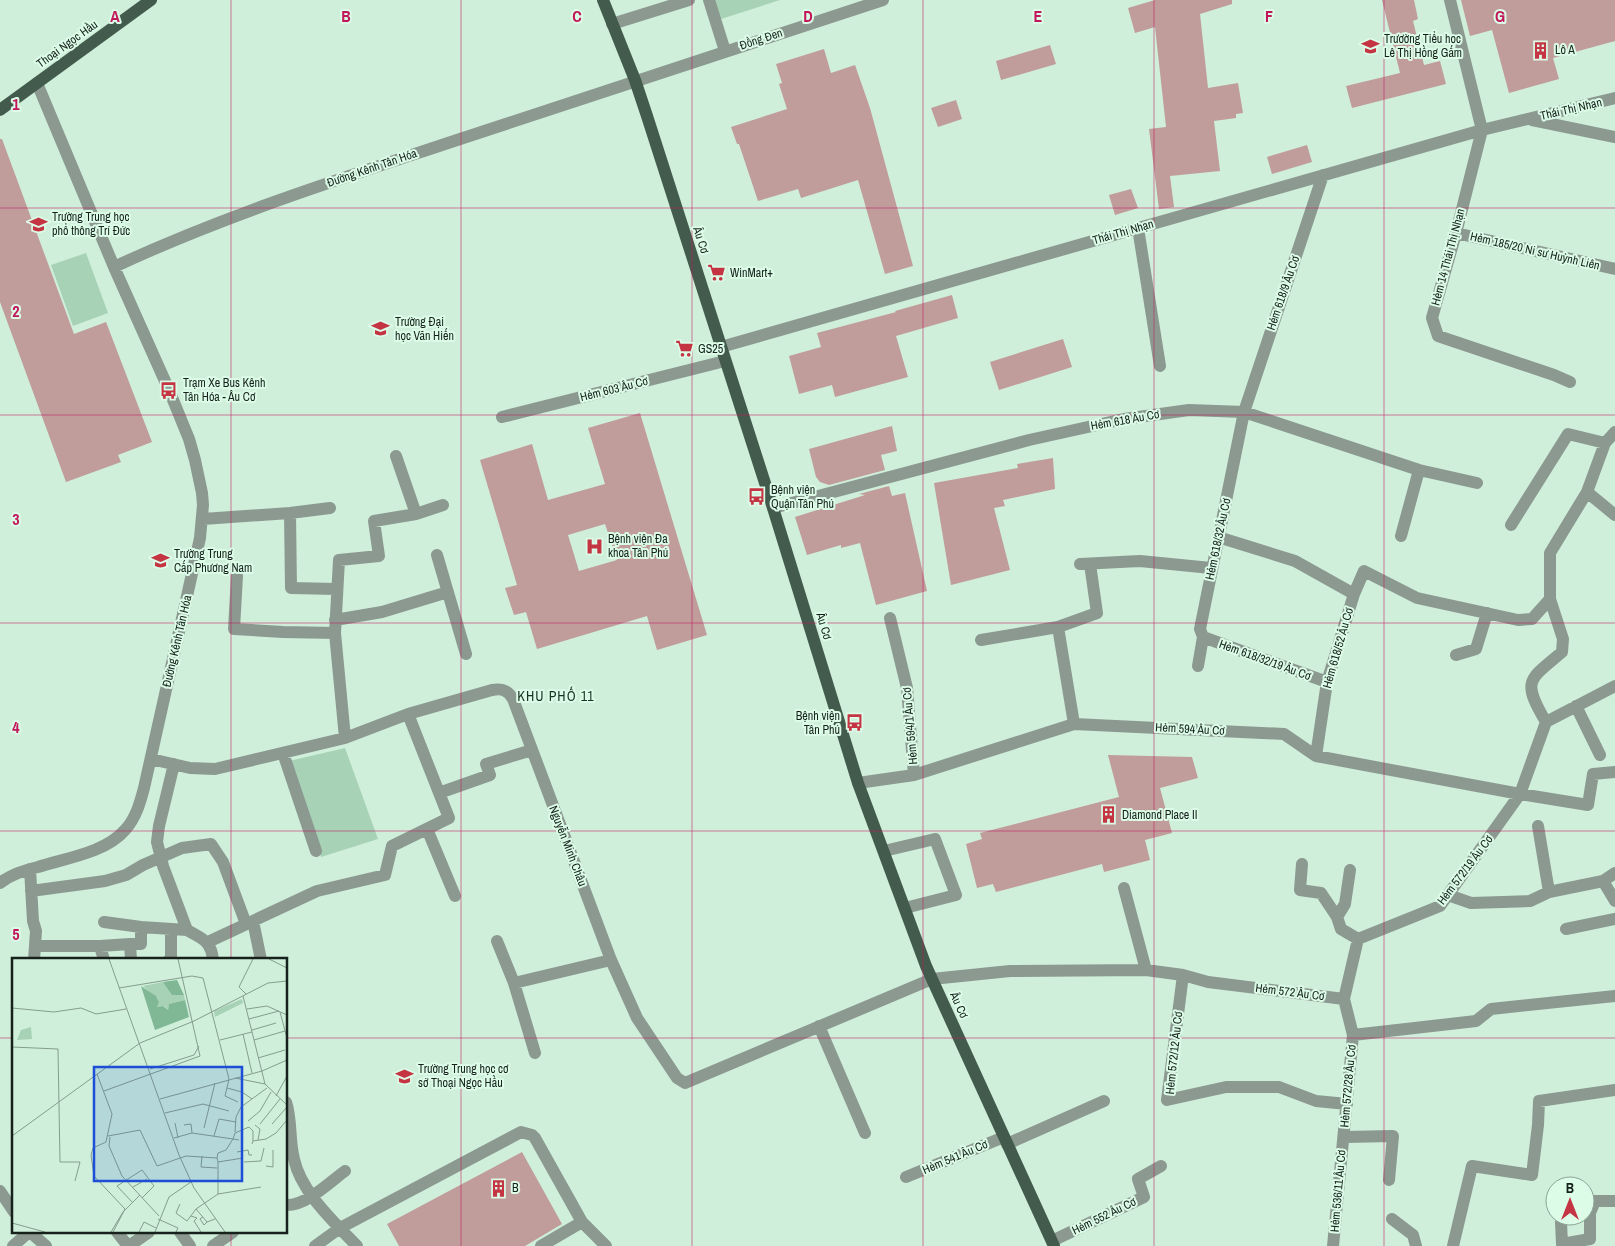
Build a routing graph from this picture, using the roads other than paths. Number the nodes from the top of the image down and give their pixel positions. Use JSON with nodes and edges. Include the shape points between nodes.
{"nodes":[{"id":1,"x":151,"y":0,"type":"edge"},
{"id":2,"x":602,"y":0,"type":"edge"},
{"id":3,"x":689,"y":0,"type":"edge"},
{"id":4,"x":709,"y":0,"type":"edge"},
{"id":5,"x":883,"y":0,"type":"edge"},
{"id":6,"x":1450,"y":0,"type":"edge"},
{"id":7,"x":612,"y":24,"type":"junction"},
{"id":8,"x":725,"y":51,"type":"junction"},
{"id":9,"x":635,"y":80,"type":"junction"},
{"id":10,"x":37,"y":83,"type":"junction"},
{"id":11,"x":1615,"y":98,"type":"edge"},
{"id":12,"x":0,"y":110,"type":"edge"},
{"id":13,"x":1526,"y":119,"type":"junction"},
{"id":14,"x":1482,"y":130,"type":"junction"},
{"id":15,"x":1615,"y":137,"type":"edge"},
{"id":16,"x":1323,"y":175,"type":"junction"},
{"id":17,"x":1138,"y":228,"type":"junction"},
{"id":18,"x":1456,"y":233,"type":"junction"},
{"id":19,"x":114,"y":267,"type":"junction"},
{"id":20,"x":1615,"y":270,"type":"edge"},
{"id":21,"x":721,"y":347,"type":"junction"},
{"id":22,"x":725,"y":361,"type":"junction"},
{"id":23,"x":1160,"y":366,"type":"dead end"},
{"id":24,"x":1570,"y":382,"type":"dead end"},
{"id":25,"x":1244,"y":412,"type":"junction"},
{"id":26,"x":502,"y":417,"type":"dead end"},
{"id":27,"x":1615,"y":432,"type":"edge"},
{"id":28,"x":1605,"y":443,"type":"junction"},
{"id":29,"x":396,"y":456,"type":"dead end"},
{"id":30,"x":1419,"y":470,"type":"junction"},
{"id":31,"x":1477,"y":483,"type":"dead end"},
{"id":32,"x":1586,"y":492,"type":"junction"},
{"id":33,"x":443,"y":505,"type":"dead end"},
{"id":34,"x":330,"y":508,"type":"dead end"},
{"id":35,"x":773,"y":508,"type":"junction"},
{"id":36,"x":290,"y":513,"type":"junction"},
{"id":37,"x":416,"y":514,"type":"junction"},
{"id":38,"x":1615,"y":515,"type":"edge"},
{"id":39,"x":203,"y":519,"type":"junction"},
{"id":40,"x":1511,"y":525,"type":"dead end"},
{"id":41,"x":1401,"y":536,"type":"dead end"},
{"id":42,"x":1218,"y":537,"type":"junction"},
{"id":43,"x":437,"y":555,"type":"dead end"},
{"id":44,"x":1211,"y":568,"type":"junction"},
{"id":45,"x":236,"y":576,"type":"dead end"},
{"id":46,"x":336,"y":589,"type":"junction"},
{"id":47,"x":448,"y":592,"type":"junction"},
{"id":48,"x":1354,"y":594,"type":"junction"},
{"id":49,"x":1550,"y":599,"type":"junction"},
{"id":50,"x":1487,"y":613,"type":"junction"},
{"id":51,"x":890,"y":618,"type":"dead end"},
{"id":52,"x":335,"y":627,"type":"junction"},
{"id":53,"x":1058,"y":627,"type":"junction"},
{"id":54,"x":1203,"y":638,"type":"junction"},
{"id":55,"x":981,"y":640,"type":"dead end"},
{"id":56,"x":466,"y":654,"type":"dead end"},
{"id":57,"x":1456,"y":655,"type":"dead end"},
{"id":58,"x":1198,"y":666,"type":"dead end"},
{"id":59,"x":1327,"y":682,"type":"junction"},
{"id":60,"x":1615,"y":686,"type":"edge"},
{"id":61,"x":1576,"y":706,"type":"junction"},
{"id":62,"x":408,"y":714,"type":"junction"},
{"id":63,"x":1546,"y":722,"type":"junction"},
{"id":64,"x":1074,"y":724,"type":"junction"},
{"id":65,"x":345,"y":738,"type":"junction"},
{"id":66,"x":532,"y":750,"type":"junction"},
{"id":67,"x":283,"y":754,"type":"junction"},
{"id":68,"x":1600,"y":755,"type":"dead end"},
{"id":69,"x":1316,"y":756,"type":"junction"},
{"id":70,"x":151,"y":759,"type":"junction"},
{"id":71,"x":174,"y":764,"type":"junction"},
{"id":72,"x":1615,"y":772,"type":"edge"},
{"id":73,"x":914,"y":775,"type":"junction"},
{"id":74,"x":858,"y":783,"type":"junction"},
{"id":75,"x":439,"y":793,"type":"junction"},
{"id":76,"x":1520,"y":794,"type":"junction"},
{"id":77,"x":1538,"y":826,"type":"dead end"},
{"id":78,"x":427,"y":829,"type":"junction"},
{"id":79,"x":316,"y":851,"type":"dead end"},
{"id":80,"x":884,"y":851,"type":"junction"},
{"id":81,"x":160,"y":857,"type":"junction"},
{"id":82,"x":1302,"y":864,"type":"dead end"},
{"id":83,"x":30,"y":869,"type":"junction"},
{"id":84,"x":1350,"y":870,"type":"dead end"},
{"id":85,"x":1615,"y":874,"type":"edge"},
{"id":86,"x":1603,"y":881,"type":"junction"},
{"id":87,"x":0,"y":884,"type":"edge"},
{"id":88,"x":1124,"y":888,"type":"dead end"},
{"id":89,"x":31,"y":891,"type":"junction"},
{"id":90,"x":1549,"y":892,"type":"junction"},
{"id":91,"x":1448,"y":895,"type":"junction"},
{"id":92,"x":455,"y":896,"type":"dead end"},
{"id":93,"x":1615,"y":901,"type":"edge"},
{"id":94,"x":905,"y":908,"type":"junction"},
{"id":95,"x":1337,"y":917,"type":"junction"},
{"id":96,"x":1615,"y":919,"type":"edge"},
{"id":97,"x":104,"y":922,"type":"dead end"},
{"id":98,"x":250,"y":923,"type":"junction"},
{"id":99,"x":141,"y":927,"type":"junction"},
{"id":100,"x":1566,"y":929,"type":"dead end"},
{"id":101,"x":171,"y":930,"type":"junction"},
{"id":102,"x":187,"y":930,"type":"junction"},
{"id":103,"x":1358,"y":939,"type":"junction"},
{"id":104,"x":497,"y":941,"type":"dead end"},
{"id":105,"x":208,"y":942,"type":"junction"},
{"id":106,"x":130,"y":944,"type":"junction"},
{"id":107,"x":35,"y":946,"type":"junction"},
{"id":108,"x":100,"y":946,"type":"junction"},
{"id":109,"x":34,"y":958,"type":"edge"},
{"id":110,"x":103,"y":958,"type":"edge"},
{"id":111,"x":131,"y":958,"type":"edge"},
{"id":112,"x":171,"y":958,"type":"edge"},
{"id":113,"x":213,"y":958,"type":"edge"},
{"id":114,"x":260,"y":958,"type":"edge"},
{"id":115,"x":611,"y":960,"type":"junction"},
{"id":116,"x":1146,"y":970,"type":"junction"},
{"id":117,"x":1183,"y":975,"type":"junction"},
{"id":118,"x":932,"y":979,"type":"junction"},
{"id":119,"x":514,"y":983,"type":"junction"},
{"id":120,"x":1615,"y":996,"type":"edge"},
{"id":121,"x":1344,"y":999,"type":"junction"},
{"id":122,"x":819,"y":1026,"type":"junction"},
{"id":123,"x":1353,"y":1036,"type":"junction"},
{"id":124,"x":535,"y":1053,"type":"dead end"},
{"id":125,"x":1615,"y":1090,"type":"edge"},
{"id":126,"x":1104,"y":1101,"type":"dead end"},
{"id":127,"x":1346,"y":1104,"type":"junction"},
{"id":128,"x":288,"y":1115,"type":"edge"},
{"id":129,"x":866,"y":1133,"type":"dead end"},
{"id":130,"x":1344,"y":1137,"type":"junction"},
{"id":131,"x":1005,"y":1140,"type":"junction"},
{"id":132,"x":1161,"y":1166,"type":"dead end"},
{"id":133,"x":345,"y":1171,"type":"dead end"},
{"id":134,"x":906,"y":1178,"type":"dead end"},
{"id":135,"x":1389,"y":1180,"type":"dead end"},
{"id":136,"x":0,"y":1191,"type":"edge"},
{"id":137,"x":312,"y":1196,"type":"junction"},
{"id":138,"x":1595,"y":1201,"type":"edge"},
{"id":139,"x":1615,"y":1201,"type":"edge"},
{"id":140,"x":288,"y":1205,"type":"edge"},
{"id":141,"x":12,"y":1209,"type":"edge"},
{"id":142,"x":1392,"y":1219,"type":"dead end"},
{"id":143,"x":582,"y":1222,"type":"junction"},
{"id":144,"x":1561,"y":1226,"type":"edge"},
{"id":145,"x":1590,"y":1226,"type":"edge"},
{"id":146,"x":340,"y":1228,"type":"junction"},
{"id":147,"x":28,"y":1234,"type":"edge"},
{"id":148,"x":32,"y":1234,"type":"edge"},
{"id":149,"x":118,"y":1234,"type":"edge"},
{"id":150,"x":146,"y":1234,"type":"edge"},
{"id":151,"x":181,"y":1234,"type":"edge"},
{"id":152,"x":230,"y":1234,"type":"edge"},
{"id":153,"x":1053,"y":1244,"type":"edge"},
{"id":154,"x":13,"y":1246,"type":"edge"},
{"id":155,"x":46,"y":1246,"type":"edge"},
{"id":156,"x":128,"y":1246,"type":"edge"},
{"id":157,"x":190,"y":1246,"type":"edge"},
{"id":158,"x":213,"y":1246,"type":"edge"},
{"id":159,"x":316,"y":1246,"type":"edge"},
{"id":160,"x":357,"y":1246,"type":"edge"},
{"id":161,"x":541,"y":1246,"type":"edge"},
{"id":162,"x":556,"y":1246,"type":"edge"},
{"id":163,"x":606,"y":1246,"type":"edge"},
{"id":164,"x":1333,"y":1246,"type":"edge"},
{"id":165,"x":1416,"y":1246,"type":"edge"},
{"id":166,"x":1453,"y":1246,"type":"edge"}],
"edges":[{"from":1,"to":10,"type":"main road","name":"Thoại Ngọc Hầu"},
{"from":2,"to":7,"type":"main road","name":"Âu Cơ"},
{"from":3,"to":7,"type":"street"},
{"from":4,"to":8,"type":"street","name":"Đồng Đen"},
{"from":5,"to":8,"type":"street","name":"Đồng Đen"},
{"from":6,"to":14,"type":"street"},
{"from":7,"to":9,"type":"main road","name":"Âu Cơ"},
{"from":8,"to":9,"type":"street","name":"Đồng Đen"},
{"from":9,"to":19,"type":"street","name":"Đường Kênh Tân Hóa","via":[[284,198]]},
{"from":9,"to":21,"type":"main road","name":"Âu Cơ"},
{"from":10,"to":12,"type":"main road","name":"Thoại Ngọc Hầu"},
{"from":10,"to":19,"type":"street","name":"Đường Kênh Tân Hóa"},
{"from":11,"to":13,"type":"street","name":"Thái Thị Nhạn"},
{"from":13,"to":14,"type":"street","name":"Thái Thị Nhạn"},
{"from":13,"to":15,"type":"street","name":"Thái Thị Nhạn"},
{"from":14,"to":16,"type":"street","name":"Thái Thị Nhạn"},
{"from":14,"to":18,"type":"street","name":"Hẻm 14 Thái Thị Nhạn"},
{"from":16,"to":17,"type":"street","name":"Thái Thị Nhạn"},
{"from":16,"to":25,"type":"street","name":"Hẻm 618/9 Âu Cơ"},
{"from":17,"to":21,"type":"street","name":"Thái Thị Nhạn"},
{"from":17,"to":23,"type":"street"},
{"from":18,"to":20,"type":"street","name":"Hẻm 185/20 Ni sư Huỳnh Liên"},
{"from":18,"to":24,"type":"street","name":"Hẻm 14 Thái Thị Nhạn","via":[[1432,318],[1438,336]]},
{"from":19,"to":39,"type":"street","name":"Đường Kênh Tân Hóa","via":[[170,390],[188,439],[202,493]]},
{"from":21,"to":22,"type":"main road","name":"Âu Cơ"},
{"from":22,"to":26,"type":"street","name":"Hẻm 603 Âu Cơ"},
{"from":22,"to":35,"type":"main road","name":"Âu Cơ"},
{"from":25,"to":30,"type":"street","name":"Hẻm 618 Âu Cơ"},
{"from":25,"to":35,"type":"street","name":"Hẻm 618 Âu Cơ","via":[[1189,410],[1124,419],[1029,440]]},
{"from":25,"to":42,"type":"street","name":"Hẻm 618/32 Âu Cơ"},
{"from":27,"to":28,"type":"street"},
{"from":28,"to":32,"type":"street"},
{"from":28,"to":40,"type":"street","via":[[1568,434]]},
{"from":29,"to":37,"type":"street"},
{"from":30,"to":31,"type":"street","name":"Hẻm 618 Âu Cơ"},
{"from":30,"to":41,"type":"street"},
{"from":32,"to":38,"type":"street"},
{"from":32,"to":49,"type":"street","via":[[1550,553]]},
{"from":33,"to":37,"type":"street"},
{"from":34,"to":36,"type":"street"},
{"from":35,"to":74,"type":"main road","name":"Âu Cơ"},
{"from":36,"to":39,"type":"street"},
{"from":36,"to":46,"type":"street","via":[[291,588]]},
{"from":37,"to":46,"type":"street","via":[[374,521],[379,556],[339,560]]},
{"from":39,"to":70,"type":"street","name":"Đường Kênh Tân Hóa"},
{"from":42,"to":44,"type":"street","name":"Hẻm 618/32 Âu Cơ"},
{"from":42,"to":48,"type":"street","via":[[1295,561]]},
{"from":43,"to":47,"type":"street"},
{"from":44,"to":53,"type":"street","via":[[1140,561],[1085,564],[1097,613]]},
{"from":44,"to":54,"type":"street","name":"Hẻm 618/32 Âu Cơ","via":[[1200,629]]},
{"from":45,"to":52,"type":"street","via":[[234,629],[282,632]]},
{"from":46,"to":52,"type":"street"},
{"from":47,"to":52,"type":"street"},
{"from":47,"to":56,"type":"street"},
{"from":48,"to":50,"type":"street","name":"Hẻm 618/52 Âu Cơ","via":[[1364,571],[1416,598]]},
{"from":48,"to":59,"type":"street","name":"Hẻm 618/52 Âu Cơ"},
{"from":49,"to":50,"type":"street","via":[[1532,619],[1518,620]]},
{"from":49,"to":63,"type":"street","via":[[1563,639],[1562,652],[1536,674],[1531,689]]},
{"from":50,"to":57,"type":"street","via":[[1476,649]]},
{"from":51,"to":73,"type":"street","name":"Hẻm 594/1 Âu Cơ","via":[[907,688]]},
{"from":52,"to":65,"type":"street"},
{"from":53,"to":55,"type":"street"},
{"from":53,"to":64,"type":"street"},
{"from":54,"to":58,"type":"street","name":"Hẻm 618/32 Âu Cơ"},
{"from":54,"to":59,"type":"street","name":"Hẻm 618/32/19 Âu Cơ"},
{"from":59,"to":69,"type":"street","name":"Hẻm 618/52 Âu Cơ"},
{"from":60,"to":61,"type":"street"},
{"from":61,"to":63,"type":"street"},
{"from":61,"to":68,"type":"street"},
{"from":62,"to":65,"type":"street","name":"Nguyễn Minh Châu"},
{"from":62,"to":66,"type":"street","name":"Nguyễn Minh Châu","via":[[492,690],[505,690],[513,699]]},
{"from":62,"to":75,"type":"street"},
{"from":63,"to":76,"type":"street","name":"Hẻm 572/19 Âu Cơ"},
{"from":64,"to":69,"type":"street","name":"Hẻm 594 Âu Cơ","via":[[1284,734]]},
{"from":64,"to":73,"type":"street","name":"Hẻm 594 Âu Cơ"},
{"from":65,"to":67,"type":"street","name":"Nguyễn Minh Châu"},
{"from":66,"to":75,"type":"street","via":[[486,764],[490,776]]},
{"from":66,"to":115,"type":"street","name":"Nguyễn Minh Châu"},
{"from":67,"to":71,"type":"street","name":"Nguyễn Minh Châu","via":[[206,770]]},
{"from":67,"to":79,"type":"street"},
{"from":69,"to":76,"type":"street","name":"Hẻm 594 Âu Cơ"},
{"from":70,"to":71,"type":"street","name":"Nguyễn Minh Châu"},
{"from":70,"to":83,"type":"street","name":"Đường Kênh Tân Hóa","via":[[137,811],[125,830],[103,846]]},
{"from":71,"to":81,"type":"street","via":[[157,834]]},
{"from":72,"to":76,"type":"street","via":[[1593,774],[1588,805]]},
{"from":73,"to":74,"type":"street","name":"Hẻm 594 Âu Cơ"},
{"from":74,"to":80,"type":"main road","name":"Âu Cơ"},
{"from":75,"to":78,"type":"street","via":[[449,818]]},
{"from":76,"to":91,"type":"street","name":"Hẻm 572/19 Âu Cơ"},
{"from":77,"to":90,"type":"street"},
{"from":78,"to":92,"type":"street"},
{"from":78,"to":98,"type":"street","via":[[392,846],[385,874],[317,892]]},
{"from":80,"to":94,"type":"main road","name":"Âu Cơ"},
{"from":80,"to":94,"type":"street","via":[[935,839],[956,895]]},
{"from":81,"to":89,"type":"street","via":[[126,875]]},
{"from":81,"to":98,"type":"street","via":[[182,848],[211,844],[223,862]]},
{"from":81,"to":102,"type":"street"},
{"from":82,"to":95,"type":"street","via":[[1300,890],[1320,894]]},
{"from":83,"to":87,"type":"street","name":"Đường Kênh Tân Hóa"},
{"from":83,"to":89,"type":"street"},
{"from":84,"to":95,"type":"street","via":[[1345,904]]},
{"from":85,"to":86,"type":"street"},
{"from":86,"to":90,"type":"street"},
{"from":86,"to":93,"type":"street"},
{"from":88,"to":116,"type":"street"},
{"from":89,"to":107,"type":"street"},
{"from":90,"to":91,"type":"street","via":[[1530,901],[1472,903]]},
{"from":91,"to":103,"type":"street","name":"Hẻm 572/19 Âu Cơ","via":[[1440,906]]},
{"from":94,"to":118,"type":"main road","name":"Âu Cơ"},
{"from":95,"to":103,"type":"street","via":[[1341,929]]},
{"from":96,"to":100,"type":"street"},
{"from":97,"to":99,"type":"street"},
{"from":98,"to":105,"type":"street"},
{"from":98,"to":114,"type":"street"},
{"from":99,"to":101,"type":"street"},
{"from":99,"to":106,"type":"street","via":[[140,944]]},
{"from":101,"to":102,"type":"street"},
{"from":101,"to":112,"type":"street"},
{"from":102,"to":105,"type":"street"},
{"from":103,"to":121,"type":"street"},
{"from":104,"to":119,"type":"street"},
{"from":105,"to":113,"type":"street"},
{"from":106,"to":108,"type":"street"},
{"from":106,"to":111,"type":"street"},
{"from":107,"to":108,"type":"street"},
{"from":107,"to":109,"type":"street"},
{"from":108,"to":110,"type":"street"},
{"from":115,"to":119,"type":"street"},
{"from":115,"to":122,"type":"street","name":"Nguyễn Minh Châu","via":[[637,1018],[677,1078],[685,1083]]},
{"from":116,"to":117,"type":"street","name":"Hẻm 572 Âu Cơ"},
{"from":116,"to":118,"type":"street","name":"Hẻm 572 Âu Cơ","via":[[1010,971]]},
{"from":117,"to":121,"type":"street","name":"Hẻm 572 Âu Cơ","via":[[1208,982]]},
{"from":117,"to":127,"type":"street","name":"Hẻm 572/12 Âu Cơ","via":[[1167,1100],[1226,1087],[1279,1087],[1316,1101]]},
{"from":118,"to":122,"type":"street","name":"Nguyễn Minh Châu"},
{"from":118,"to":131,"type":"main road","name":"Âu Cơ"},
{"from":119,"to":124,"type":"street"},
{"from":120,"to":123,"type":"street","via":[[1490,1009],[1476,1021]]},
{"from":121,"to":123,"type":"street"},
{"from":122,"to":129,"type":"street"},
{"from":123,"to":127,"type":"street","name":"Hẻm 572/28 Âu Cơ"},
{"from":125,"to":166,"type":"street","via":[[1539,1101],[1532,1176],[1472,1166]]},
{"from":126,"to":131,"type":"street","name":"Hẻm 541 Âu Cơ"},
{"from":127,"to":130,"type":"street","name":"Hẻm 572/28 Âu Cơ"},
{"from":128,"to":137,"type":"street","via":[[293,1158]]},
{"from":130,"to":135,"type":"street","via":[[1393,1136]]},
{"from":130,"to":164,"type":"street","name":"Hẻm 536/11 Âu Cơ"},
{"from":131,"to":134,"type":"street","name":"Hẻm 541 Âu Cơ"},
{"from":131,"to":153,"type":"main road","name":"Âu Cơ"},
{"from":132,"to":153,"type":"street","name":"Hẻm 552 Âu Cơ","via":[[1138,1179],[1144,1197]]},
{"from":133,"to":137,"type":"street"},
{"from":136,"to":141,"type":"street"},
{"from":137,"to":140,"type":"street"},
{"from":137,"to":146,"type":"street"},
{"from":138,"to":139,"type":"street"},
{"from":142,"to":165,"type":"street","via":[[1413,1235]]},
{"from":143,"to":146,"type":"street","via":[[535,1138],[521,1132]]},
{"from":143,"to":161,"type":"street"},
{"from":143,"to":162,"type":"street"},
{"from":143,"to":163,"type":"street"},
{"from":144,"to":145,"type":"street","via":[[1562,1244],[1590,1239]]},
{"from":146,"to":159,"type":"street"},
{"from":146,"to":160,"type":"street"},
{"from":147,"to":154,"type":"street"},
{"from":148,"to":155,"type":"street"},
{"from":149,"to":156,"type":"street"},
{"from":150,"to":156,"type":"street"},
{"from":151,"to":157,"type":"street"},
{"from":152,"to":158,"type":"street"}]}
